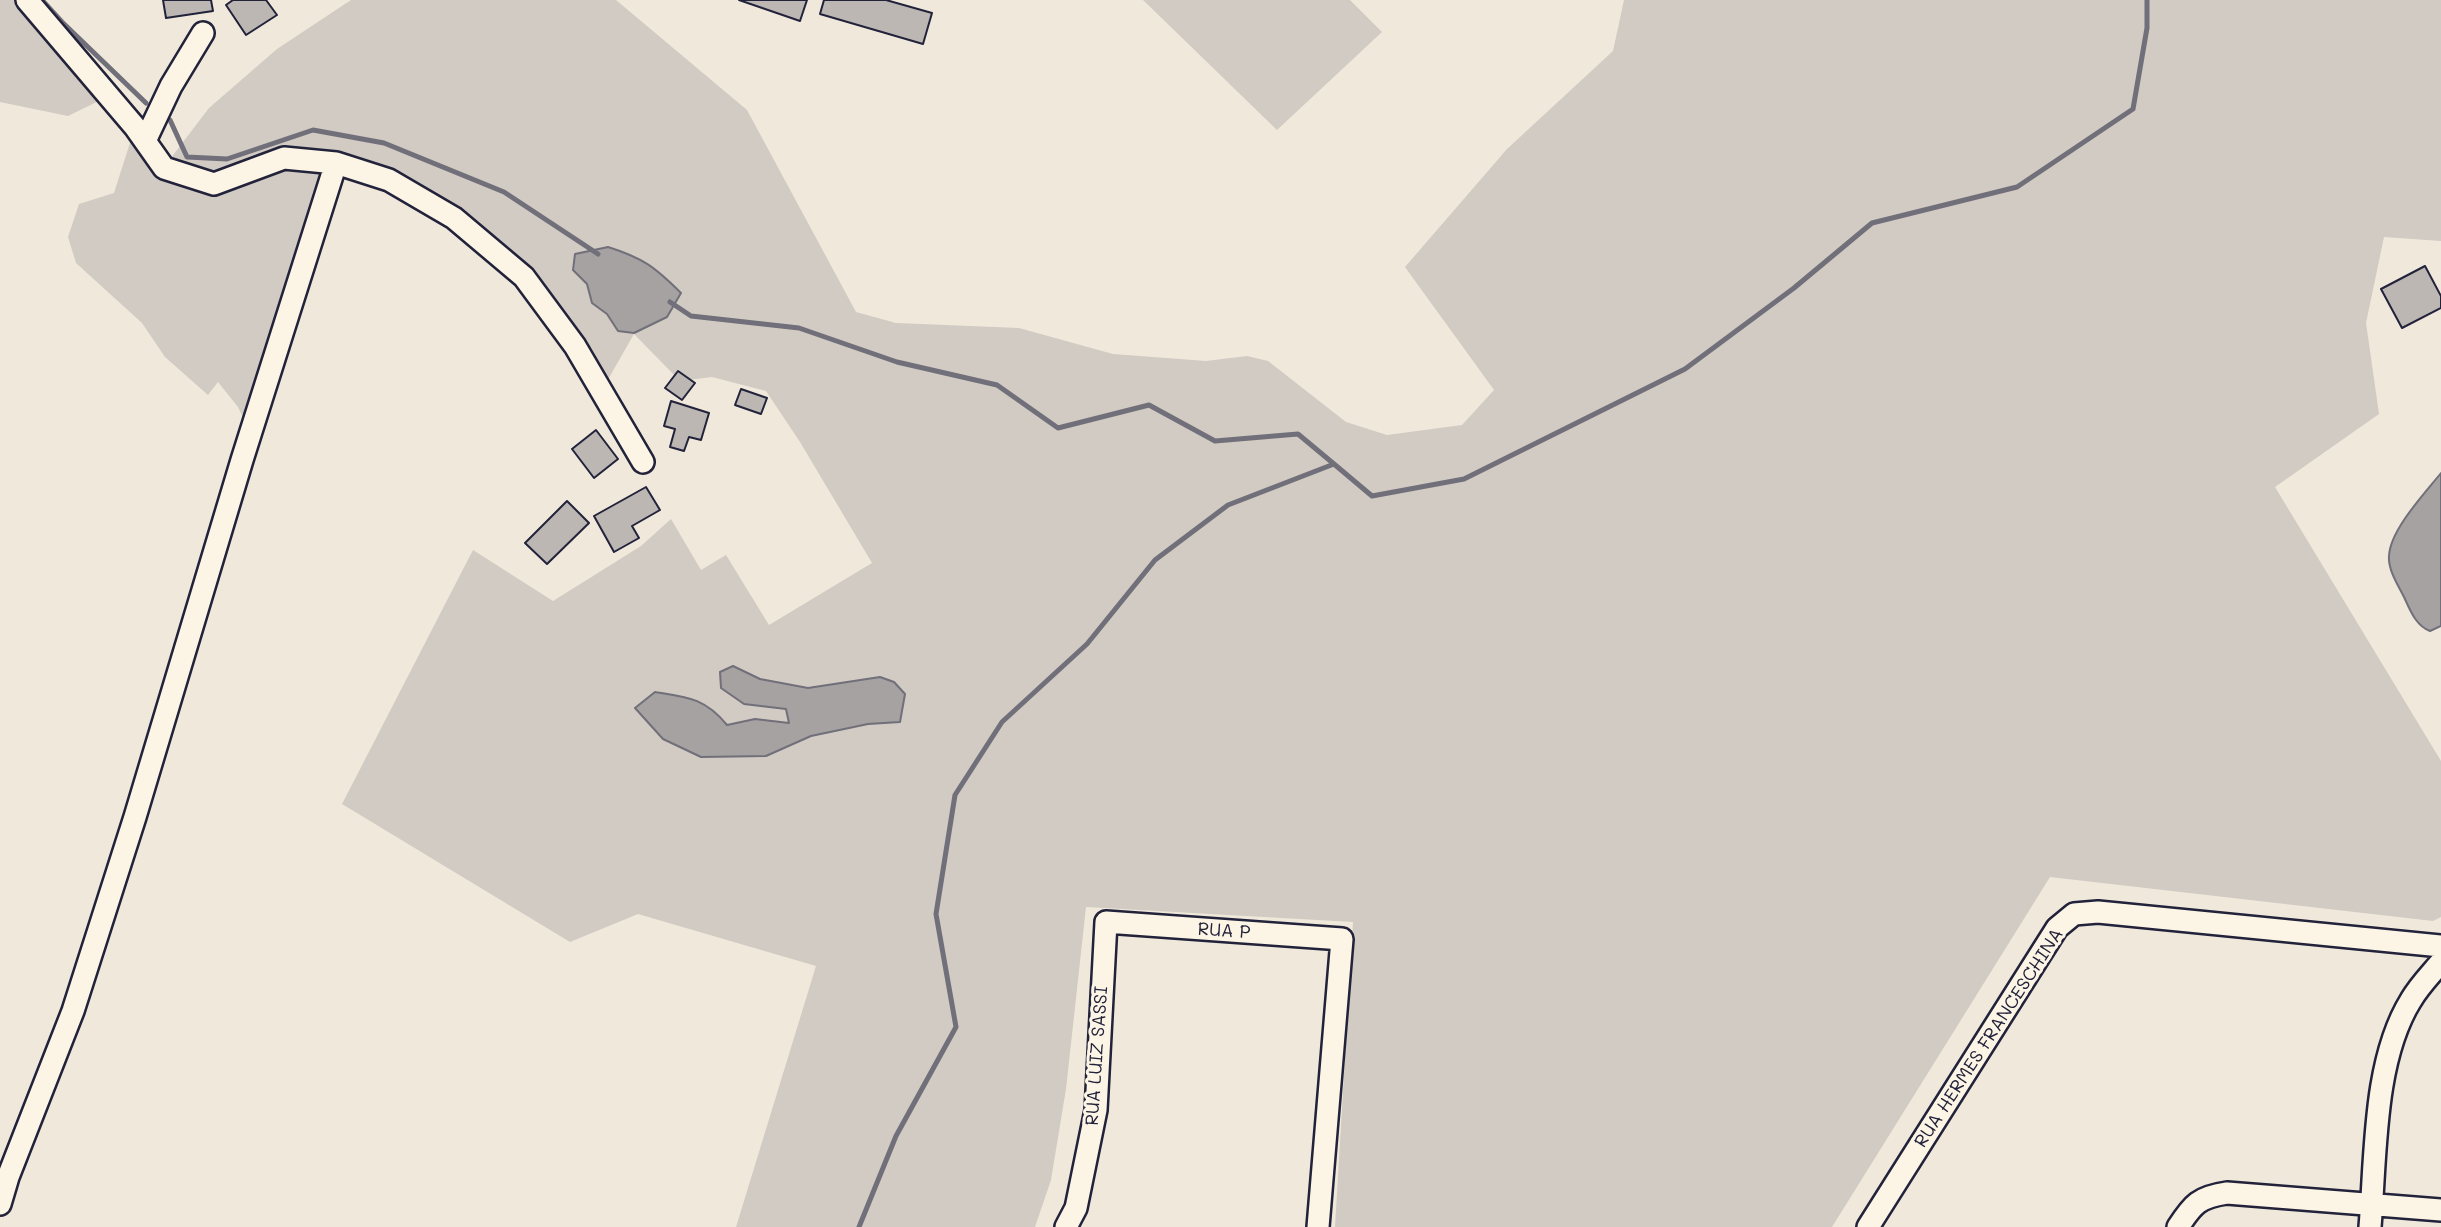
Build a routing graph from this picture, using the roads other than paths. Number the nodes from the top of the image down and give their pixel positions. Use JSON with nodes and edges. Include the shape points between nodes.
{"nodes":[{"id":1,"x":27,"y":0,"type":"edge"},
{"id":2,"x":203,"y":33,"type":"dead end"},
{"id":3,"x":145,"y":141,"type":"junction"},
{"id":4,"x":337,"y":163,"type":"junction"},
{"id":5,"x":643,"y":462,"type":"dead end"},
{"id":6,"x":1107,"y":922,"type":"joint"},
{"id":7,"x":2441,"y":946,"type":"edge"},
{"id":8,"x":2441,"y":962,"type":"edge"},
{"id":9,"x":0,"y":1204,"type":"edge"},
{"id":10,"x":2372,"y":1205,"type":"junction"},
{"id":11,"x":2441,"y":1210,"type":"edge"},
{"id":12,"x":1066,"y":1227,"type":"edge"},
{"id":13,"x":1318,"y":1227,"type":"edge"},
{"id":14,"x":1868,"y":1227,"type":"edge"},
{"id":15,"x":2178,"y":1227,"type":"edge"},
{"id":16,"x":2370,"y":1227,"type":"edge"}],
"edges":[{"from":1,"to":3,"type":"street"},
{"from":2,"to":3,"type":"street"},
{"from":3,"to":4,"type":"street","via":[[164,168],[214,184],[284,158]]},
{"from":4,"to":5,"type":"street","via":[[388,180],[454,218],[524,277],[575,346]]},
{"from":4,"to":9,"type":"street","via":[[73,1011]]},
{"from":6,"to":12,"type":"street","name":"RUA LUIZ SASSI","via":[[1096,1110],[1076,1209]]},
{"from":6,"to":13,"type":"street","name":"RUA P","via":[[1342,939]]},
{"from":7,"to":14,"type":"street","name":"RUA HERMES FRANCESCHINA","via":[[2098,912],[2074,914],[2057,928]]},
{"from":8,"to":10,"type":"street","via":[[2410,1000],[2392,1041],[2382,1079]]},
{"from":10,"to":11,"type":"street"},
{"from":10,"to":15,"type":"street","via":[[2227,1193],[2208,1196],[2193,1206]]},
{"from":10,"to":16,"type":"street"}]}
